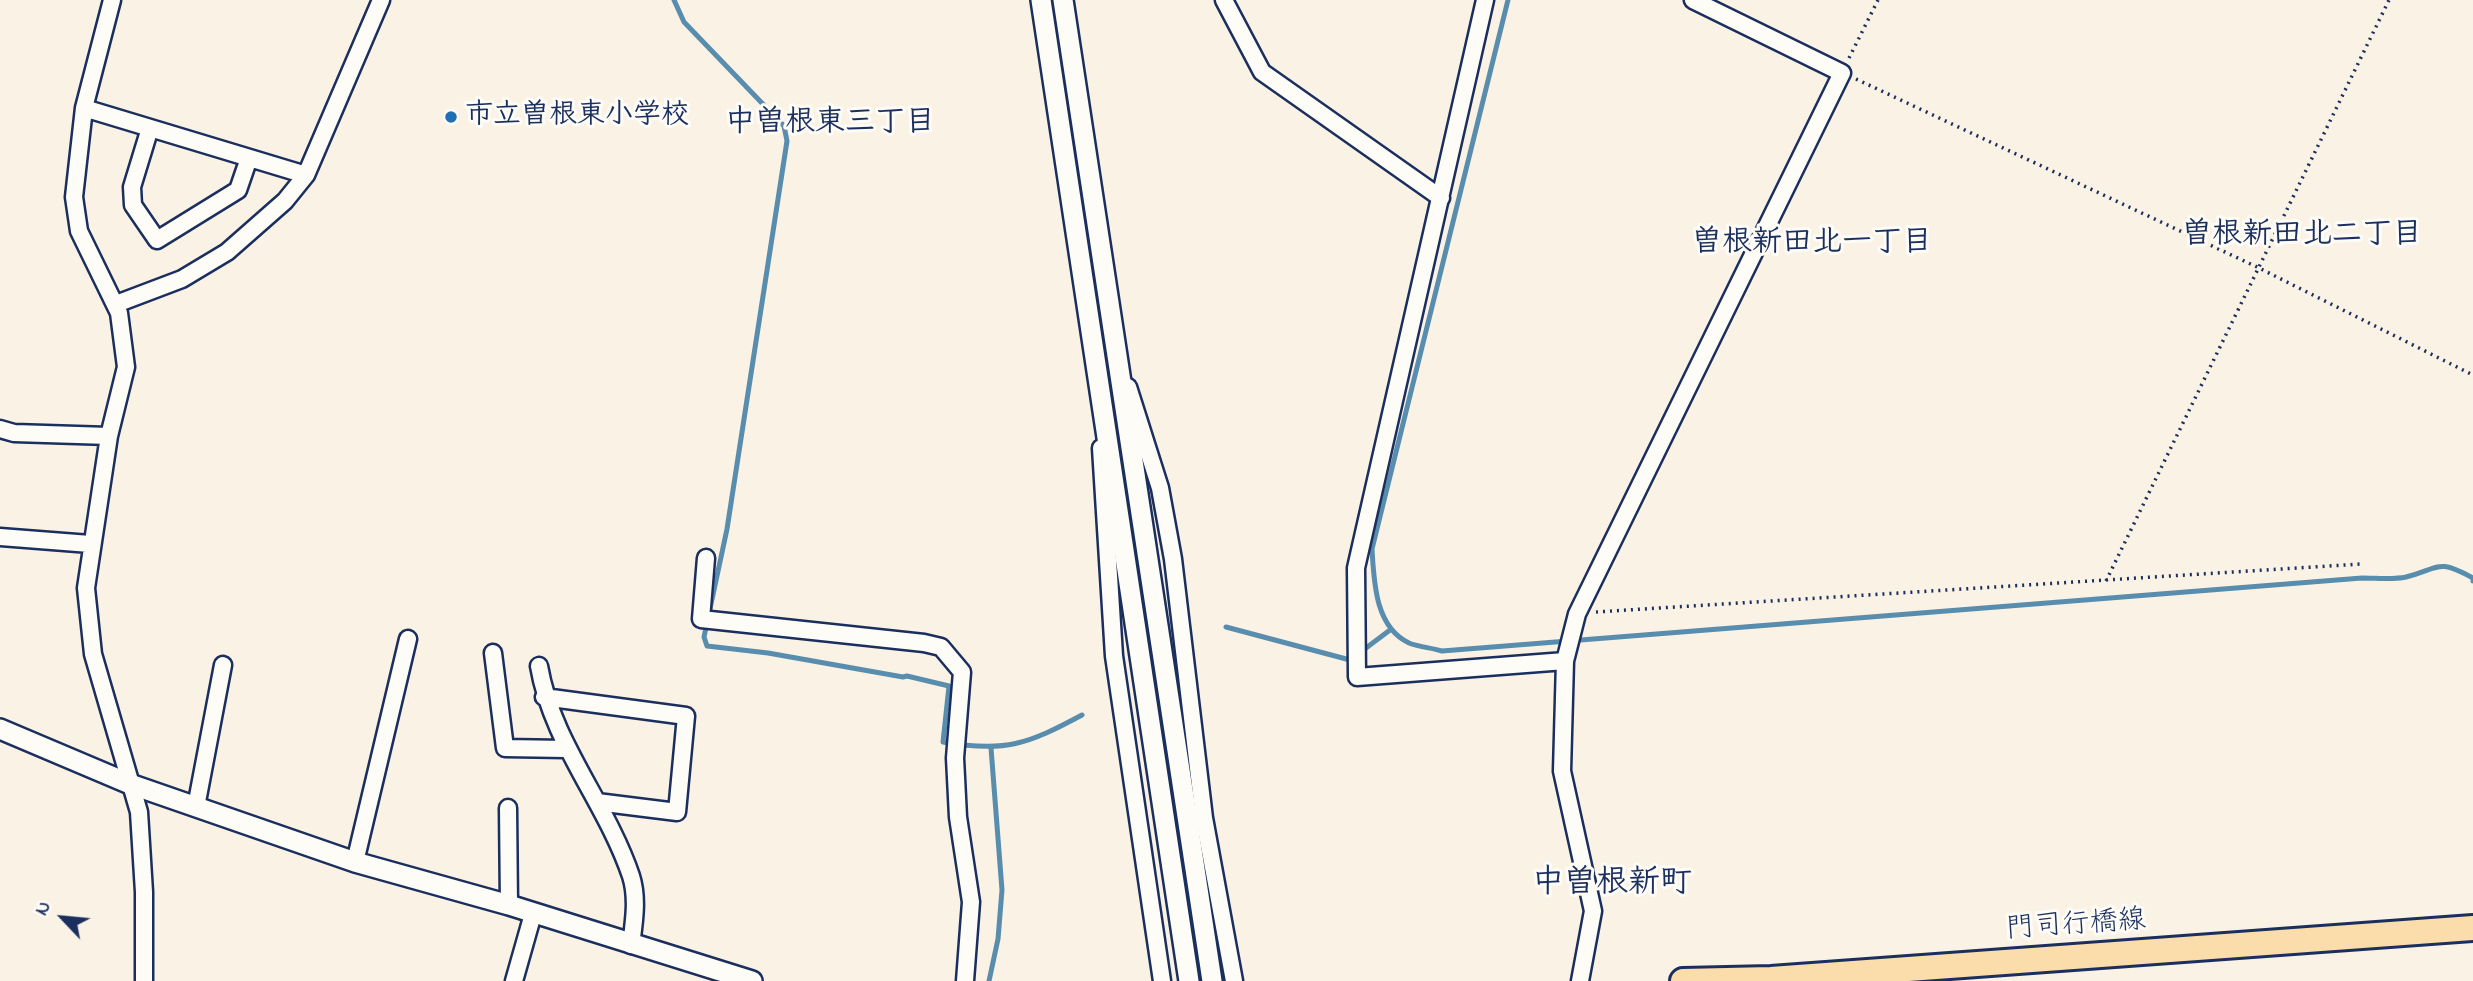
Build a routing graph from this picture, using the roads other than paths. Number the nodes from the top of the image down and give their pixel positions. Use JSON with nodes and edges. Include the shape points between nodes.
{"nodes":[{"id":1,"x":112,"y":0,"type":"edge"},
{"id":2,"x":381,"y":0,"type":"edge"},
{"id":3,"x":1041,"y":0,"type":"edge"},
{"id":4,"x":1063,"y":0,"type":"edge"},
{"id":5,"x":1224,"y":0,"type":"edge"},
{"id":6,"x":1485,"y":0,"type":"edge"},
{"id":7,"x":1693,"y":0,"type":"edge"},
{"id":8,"x":84,"y":108,"type":"junction"},
{"id":9,"x":150,"y":128,"type":"junction"},
{"id":10,"x":249,"y":158,"type":"junction"},
{"id":11,"x":306,"y":175,"type":"junction"},
{"id":12,"x":1441,"y":198,"type":"junction"},
{"id":13,"x":116,"y":304,"type":"junction"},
{"id":14,"x":1096,"y":351,"type":"junction"},
{"id":15,"x":1117,"y":352,"type":"junction"},
{"id":16,"x":0,"y":429,"type":"edge"},
{"id":17,"x":110,"y":436,"type":"junction"},
{"id":18,"x":0,"y":537,"type":"edge"},
{"id":19,"x":90,"y":544,"type":"junction"},
{"id":20,"x":706,"y":558,"type":"dead end"},
{"id":21,"x":408,"y":639,"type":"dead end"},
{"id":22,"x":493,"y":653,"type":"dead end"},
{"id":23,"x":1566,"y":657,"type":"junction"},
{"id":24,"x":223,"y":666,"type":"dead end"},
{"id":25,"x":539,"y":666,"type":"dead end"},
{"id":26,"x":544,"y":697,"type":"junction"},
{"id":27,"x":2,"y":735,"type":"edge"},
{"id":28,"x":566,"y":749,"type":"junction"},
{"id":29,"x":130,"y":784,"type":"junction"},
{"id":30,"x":597,"y":803,"type":"junction"},
{"id":31,"x":196,"y":807,"type":"junction"},
{"id":32,"x":508,"y":808,"type":"dead end"},
{"id":33,"x":355,"y":862,"type":"junction"},
{"id":34,"x":509,"y":905,"type":"junction"},
{"id":35,"x":533,"y":914,"type":"junction"},
{"id":36,"x":2473,"y":928,"type":"edge"},
{"id":37,"x":631,"y":945,"type":"junction"},
{"id":38,"x":144,"y":981,"type":"edge"},
{"id":39,"x":514,"y":981,"type":"edge"},
{"id":40,"x":752,"y":981,"type":"edge"},
{"id":41,"x":965,"y":981,"type":"edge"},
{"id":42,"x":1162,"y":981,"type":"edge"},
{"id":43,"x":1189,"y":981,"type":"edge"},
{"id":44,"x":1212,"y":981,"type":"edge"},
{"id":45,"x":1234,"y":981,"type":"edge"},
{"id":46,"x":1580,"y":981,"type":"edge"},
{"id":47,"x":1683,"y":981,"type":"edge"}],
"edges":[{"from":1,"to":8,"type":"street"},
{"from":2,"to":11,"type":"street"},
{"from":3,"to":14,"type":"street"},
{"from":4,"to":15,"type":"street"},
{"from":5,"to":12,"type":"street","via":[[1262,72]]},
{"from":6,"to":12,"type":"street"},
{"from":7,"to":23,"type":"street","via":[[1842,73],[1575,621]]},
{"from":8,"to":9,"type":"street"},
{"from":8,"to":13,"type":"street","via":[[74,197],[79,231]]},
{"from":9,"to":10,"type":"street"},
{"from":9,"to":10,"type":"street","via":[[132,187],[133,205],[157,240],[238,190]]},
{"from":10,"to":11,"type":"street"},
{"from":11,"to":13,"type":"street","via":[[270,216],[227,252],[182,279]]},
{"from":12,"to":23,"type":"street","via":[[1356,568],[1357,677]]},
{"from":13,"to":17,"type":"street","via":[[126,367]]},
{"from":14,"to":42,"type":"street","via":[[1114,656]]},
{"from":14,"to":43,"type":"street"},
{"from":15,"to":44,"type":"street"},
{"from":15,"to":45,"type":"street","via":[[1162,500],[1173,559],[1204,818]]},
{"from":16,"to":17,"type":"street"},
{"from":17,"to":19,"type":"street"},
{"from":18,"to":19,"type":"street"},
{"from":19,"to":29,"type":"street","via":[[86,588],[93,654]]},
{"from":20,"to":41,"type":"street","via":[[701,619],[942,647],[962,672],[955,758],[958,817],[971,902]]},
{"from":21,"to":33,"type":"street"},
{"from":22,"to":28,"type":"street","via":[[505,748]]},
{"from":23,"to":46,"type":"street","via":[[1562,771],[1593,911]]},
{"from":24,"to":31,"type":"street"},
{"from":25,"to":26,"type":"street"},
{"from":26,"to":28,"type":"street"},
{"from":26,"to":30,"type":"street","via":[[687,716],[677,812]]},
{"from":27,"to":29,"type":"street"},
{"from":28,"to":30,"type":"street"},
{"from":29,"to":31,"type":"street"},
{"from":29,"to":38,"type":"street","via":[[139,812]]},
{"from":30,"to":37,"type":"street","via":[[631,877],[635,913]]},
{"from":31,"to":33,"type":"street"},
{"from":32,"to":34,"type":"street"},
{"from":33,"to":34,"type":"street"},
{"from":34,"to":35,"type":"street"},
{"from":35,"to":37,"type":"street"},
{"from":35,"to":39,"type":"street"},
{"from":36,"to":47,"type":"main road","name":"門司行橋線","via":[[1772,979]]},
{"from":37,"to":40,"type":"street"}]}
